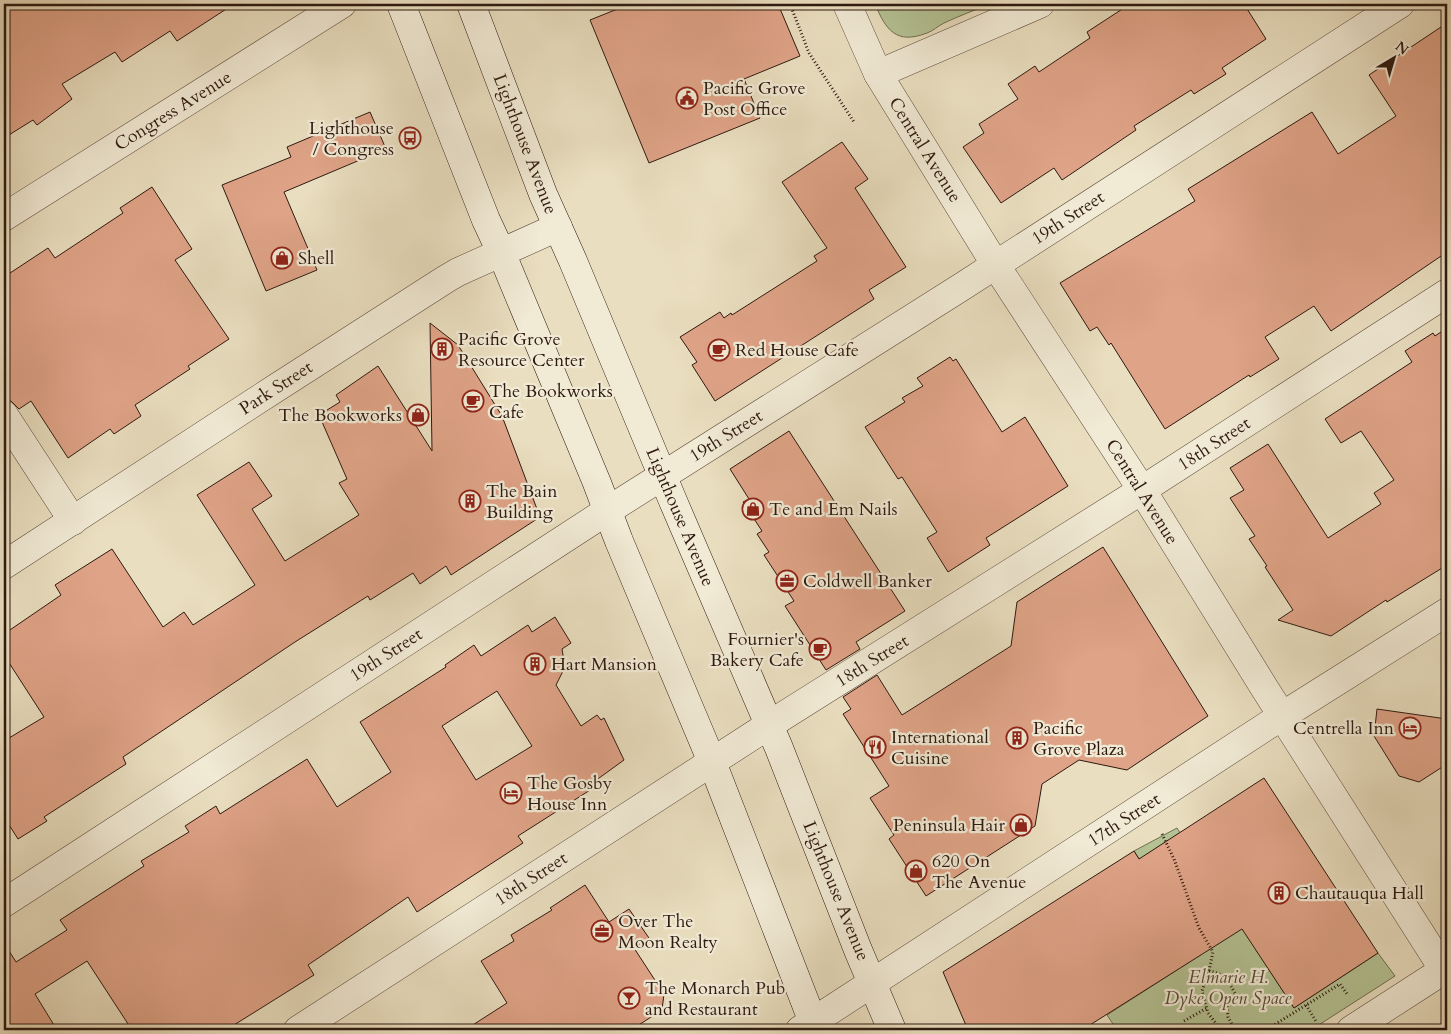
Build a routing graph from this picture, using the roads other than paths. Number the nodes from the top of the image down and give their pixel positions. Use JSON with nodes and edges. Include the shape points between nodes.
{"nodes":[{"id":1,"x":342,"y":4,"type":"edge"},
{"id":2,"x":401,"y":4,"type":"edge"},
{"id":3,"x":471,"y":4,"type":"edge"},
{"id":4,"x":847,"y":4,"type":"edge"},
{"id":5,"x":1040,"y":4,"type":"edge"},
{"id":6,"x":1400,"y":4,"type":"edge"},
{"id":7,"x":878,"y":74,"type":"junction"},
{"id":8,"x":4,"y":218,"type":"edge"},
{"id":9,"x":558,"y":227,"type":"junction"},
{"id":10,"x":501,"y":252,"type":"junction"},
{"id":11,"x":995,"y":264,"type":"junction"},
{"id":12,"x":1447,"y":293,"type":"edge"},
{"id":13,"x":4,"y":415,"type":"edge"},
{"id":14,"x":663,"y":476,"type":"junction"},
{"id":15,"x":1142,"y":490,"type":"junction"},
{"id":16,"x":607,"y":511,"type":"junction"},
{"id":17,"x":73,"y":521,"type":"junction"},
{"id":18,"x":4,"y":566,"type":"edge"},
{"id":19,"x":1447,"y":612,"type":"edge"},
{"id":20,"x":1282,"y":716,"type":"junction"},
{"id":21,"x":769,"y":725,"type":"junction"},
{"id":22,"x":712,"y":762,"type":"junction"},
{"id":23,"x":4,"y":903,"type":"edge"},
{"id":24,"x":1446,"y":971,"type":"edge"},
{"id":25,"x":872,"y":984,"type":"junction"},
{"id":26,"x":810,"y":1028,"type":"edge"},
{"id":27,"x":298,"y":1030,"type":"edge"},
{"id":28,"x":892,"y":1030,"type":"edge"},
{"id":29,"x":1351,"y":1030,"type":"edge"}],
"edges":[{"from":1,"to":8,"type":"street","name":"Congress Avenue"},
{"from":2,"to":10,"type":"street"},
{"from":3,"to":9,"type":"street","name":"Lighthouse Avenue"},
{"from":4,"to":7,"type":"street","name":"Central Avenue"},
{"from":5,"to":7,"type":"street"},
{"from":6,"to":11,"type":"street","name":"19th Street"},
{"from":7,"to":11,"type":"street","name":"Central Avenue"},
{"from":9,"to":10,"type":"street","name":"Park Street"},
{"from":9,"to":14,"type":"street","name":"Lighthouse Avenue"},
{"from":10,"to":16,"type":"street"},
{"from":10,"to":17,"type":"street","name":"Park Street","via":[[437,284]]},
{"from":11,"to":14,"type":"street","name":"19th Street"},
{"from":11,"to":15,"type":"street","name":"Central Avenue"},
{"from":12,"to":15,"type":"street","name":"18th Street"},
{"from":13,"to":17,"type":"street"},
{"from":14,"to":16,"type":"street","name":"19th Street"},
{"from":14,"to":21,"type":"street","name":"Lighthouse Avenue"},
{"from":15,"to":20,"type":"street","name":"Central Avenue"},
{"from":15,"to":21,"type":"street","name":"18th Street"},
{"from":16,"to":22,"type":"street"},
{"from":16,"to":23,"type":"street","name":"19th Street"},
{"from":17,"to":18,"type":"street","name":"Park Street"},
{"from":19,"to":20,"type":"street","name":"17th Street"},
{"from":20,"to":24,"type":"street","name":"Central Avenue"},
{"from":20,"to":25,"type":"street","name":"17th Street"},
{"from":21,"to":22,"type":"street","name":"18th Street"},
{"from":21,"to":25,"type":"street","name":"Lighthouse Avenue"},
{"from":22,"to":26,"type":"street"},
{"from":22,"to":27,"type":"street","name":"18th Street"},
{"from":24,"to":29,"type":"street"},
{"from":25,"to":26,"type":"street","name":"17th Street"},
{"from":25,"to":28,"type":"street","name":"Lighthouse Avenue"}]}
